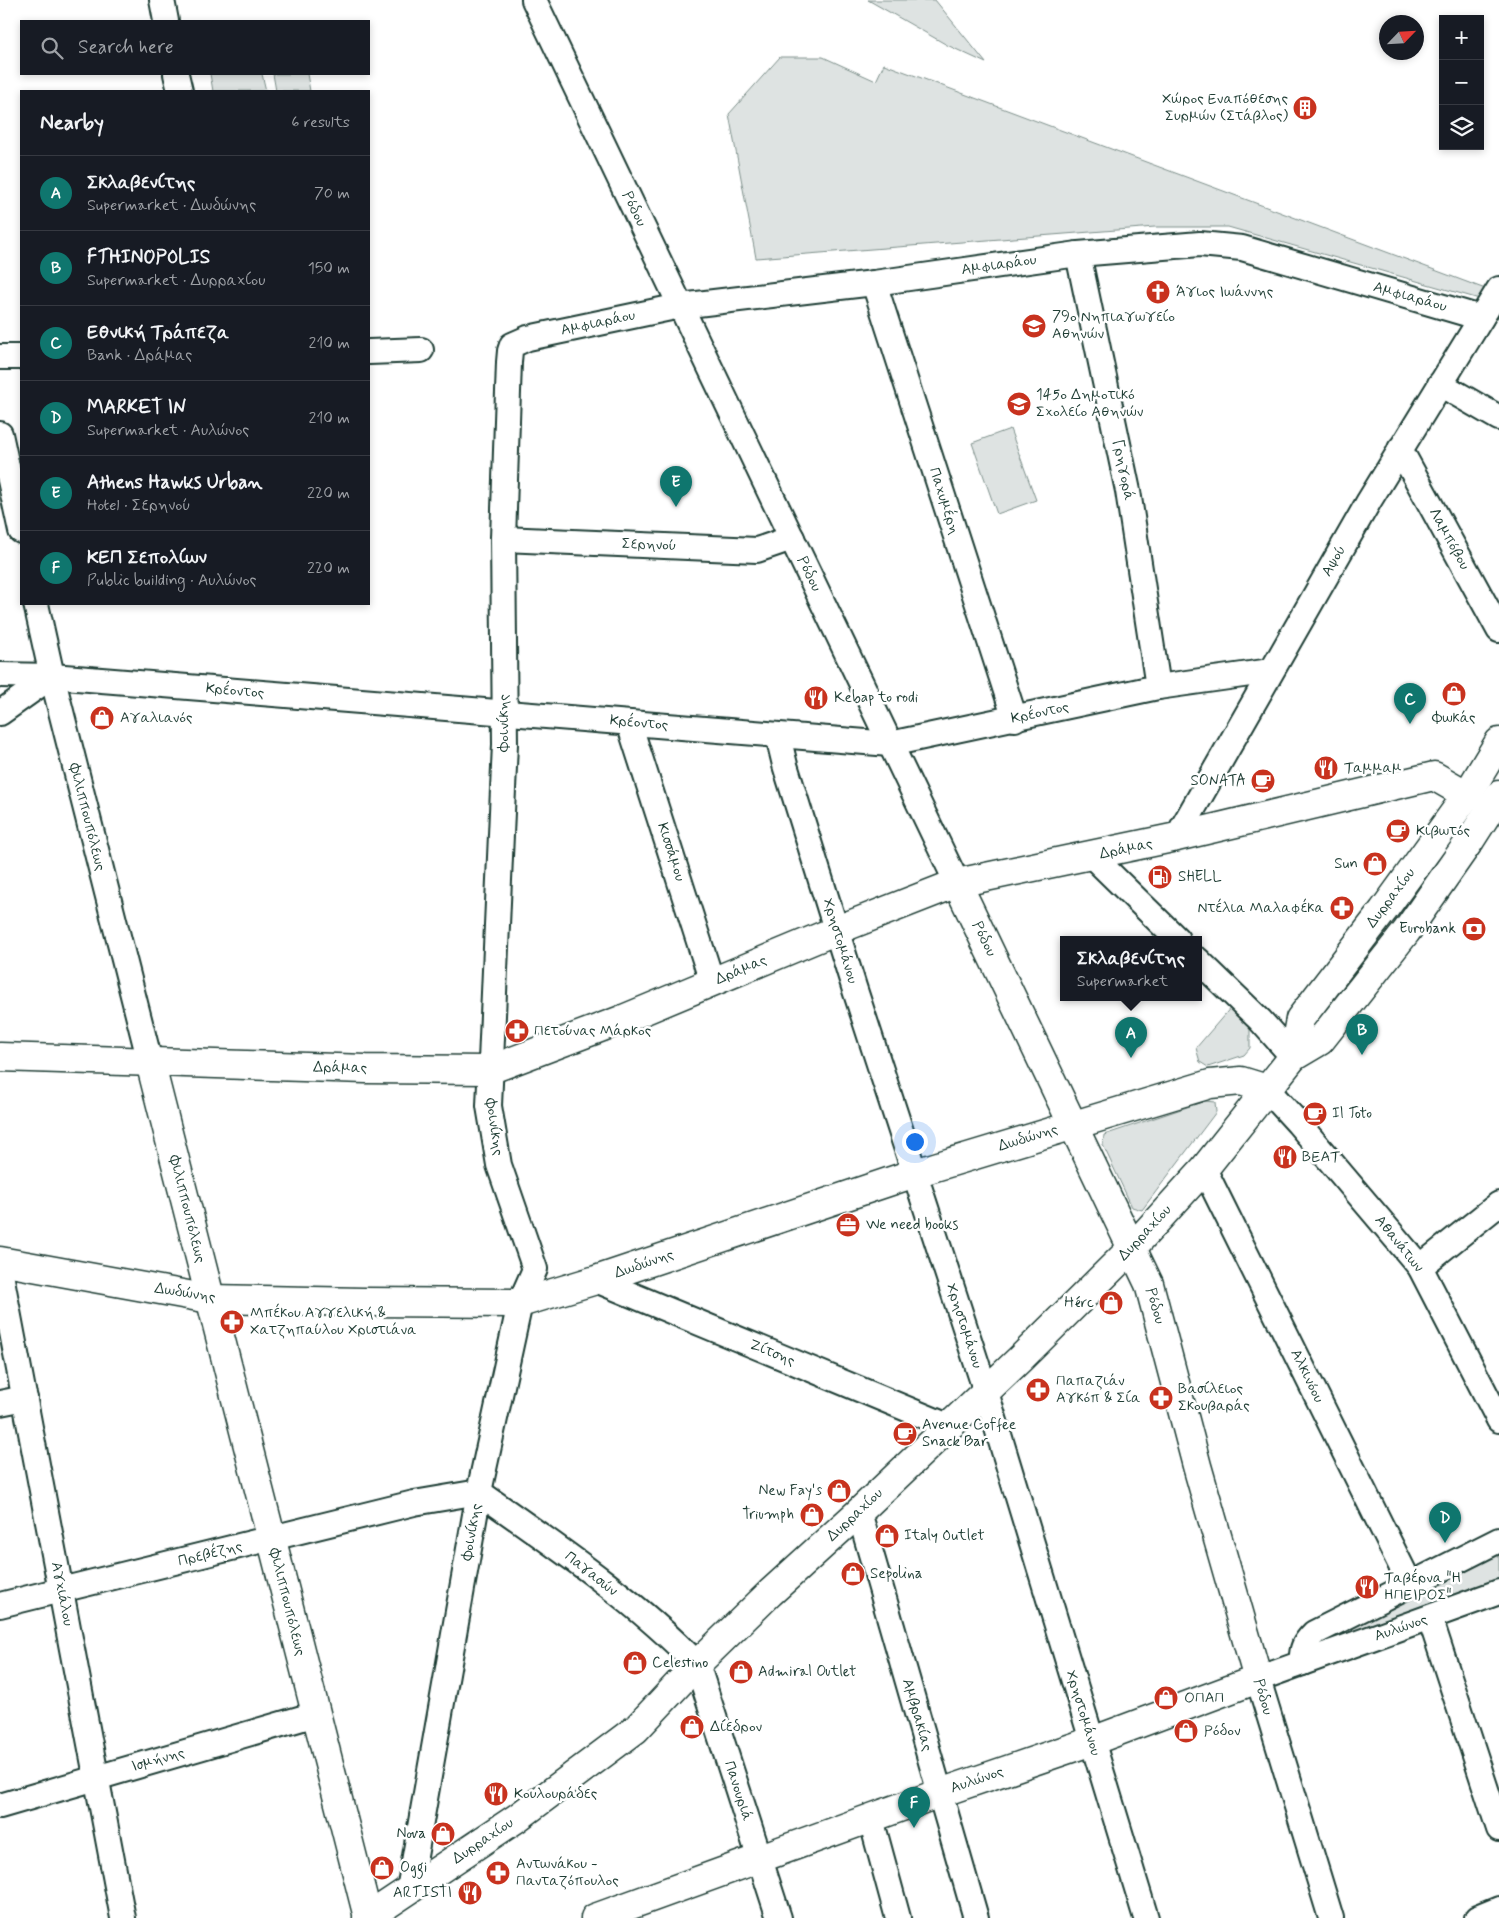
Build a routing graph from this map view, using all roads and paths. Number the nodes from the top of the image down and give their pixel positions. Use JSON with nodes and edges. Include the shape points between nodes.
{"nodes":[{"id":1,"x":162,"y":0,"type":"edge"},
{"id":2,"x":534,"y":0,"type":"edge"},
{"id":3,"x":166,"y":20,"type":"edge"},
{"id":4,"x":176,"y":75,"type":"edge"},
{"id":5,"x":180,"y":90,"type":"edge"},
{"id":6,"x":1078,"y":254,"type":"junction"},
{"id":7,"x":874,"y":283,"type":"junction"},
{"id":8,"x":1499,"y":289,"type":"edge"},
{"id":9,"x":680,"y":306,"type":"junction"},
{"id":10,"x":1481,"y":318,"type":"junction"},
{"id":11,"x":512,"y":345,"type":"joint"},
{"id":12,"x":421,"y":350,"type":"dead end"},
{"id":13,"x":370,"y":352,"type":"edge"},
{"id":14,"x":0,"y":357,"type":"edge"},
{"id":15,"x":20,"y":357,"type":"edge"},
{"id":16,"x":1440,"y":384,"type":"junction"},
{"id":17,"x":1499,"y":418,"type":"edge"},
{"id":18,"x":0,"y":434,"type":"edge"},
{"id":19,"x":1400,"y":449,"type":"junction"},
{"id":20,"x":20,"y":526,"type":"edge"},
{"id":21,"x":792,"y":538,"type":"junction"},
{"id":22,"x":503,"y":540,"type":"junction"},
{"id":23,"x":36,"y":605,"type":"edge"},
{"id":24,"x":1499,"y":630,"type":"edge"},
{"id":25,"x":1271,"y":671,"type":"junction"},
{"id":26,"x":0,"y":675,"type":"edge"},
{"id":27,"x":52,"y":676,"type":"junction"},
{"id":28,"x":1158,"y":687,"type":"junction"},
{"id":29,"x":0,"y":713,"type":"edge"},
{"id":30,"x":504,"y":713,"type":"junction"},
{"id":31,"x":1015,"y":719,"type":"junction"},
{"id":32,"x":629,"y":722,"type":"junction"},
{"id":33,"x":778,"y":736,"type":"junction"},
{"id":34,"x":1499,"y":742,"type":"edge"},
{"id":35,"x":890,"y":744,"type":"junction"},
{"id":36,"x":1467,"y":795,"type":"junction"},
{"id":37,"x":1496,"y":806,"type":"edge"},
{"id":38,"x":1177,"y":837,"type":"junction"},
{"id":39,"x":1092,"y":856,"type":"junction"},
{"id":40,"x":957,"y":883,"type":"junction"},
{"id":41,"x":837,"y":930,"type":"junction"},
{"id":42,"x":1174,"y":936,"type":"edge"},
{"id":43,"x":1202,"y":964,"type":"edge"},
{"id":44,"x":712,"y":982,"type":"junction"},
{"id":45,"x":1293,"y":1057,"type":"junction"},
{"id":46,"x":0,"y":1058,"type":"edge"},
{"id":47,"x":150,"y":1062,"type":"junction"},
{"id":48,"x":489,"y":1070,"type":"junction"},
{"id":49,"x":1267,"y":1089,"type":"junction"},
{"id":50,"x":1073,"y":1124,"type":"junction"},
{"id":51,"x":1204,"y":1169,"type":"junction"},
{"id":52,"x":915,"y":1173,"type":"junction"},
{"id":53,"x":1499,"y":1204,"type":"edge"},
{"id":54,"x":1132,"y":1248,"type":"junction"},
{"id":55,"x":0,"y":1261,"type":"edge"},
{"id":56,"x":1420,"y":1267,"type":"junction"},
{"id":57,"x":0,"y":1269,"type":"edge"},
{"id":58,"x":596,"y":1280,"type":"junction"},
{"id":59,"x":210,"y":1299,"type":"junction"},
{"id":60,"x":520,"y":1302,"type":"junction"},
{"id":61,"x":986,"y":1392,"type":"junction"},
{"id":62,"x":24,"y":1398,"type":"junction"},
{"id":63,"x":0,"y":1403,"type":"edge"},
{"id":64,"x":1499,"y":1420,"type":"edge"},
{"id":65,"x":948,"y":1426,"type":"junction"},
{"id":66,"x":479,"y":1492,"type":"junction"},
{"id":67,"x":859,"y":1512,"type":"junction"},
{"id":68,"x":271,"y":1539,"type":"junction"},
{"id":69,"x":1499,"y":1540,"type":"edge"},
{"id":70,"x":1410,"y":1584,"type":"junction"},
{"id":71,"x":61,"y":1590,"type":"junction"},
{"id":72,"x":1499,"y":1592,"type":"edge"},
{"id":73,"x":0,"y":1605,"type":"edge"},
{"id":74,"x":1430,"y":1618,"type":"junction"},
{"id":75,"x":1302,"y":1662,"type":"junction"},
{"id":76,"x":697,"y":1664,"type":"junction"},
{"id":77,"x":1258,"y":1679,"type":"junction"},
{"id":78,"x":316,"y":1714,"type":"junction"},
{"id":79,"x":1092,"y":1741,"type":"junction"},
{"id":80,"x":96,"y":1778,"type":"junction"},
{"id":81,"x":940,"y":1793,"type":"junction"},
{"id":82,"x":0,"y":1806,"type":"edge"},
{"id":83,"x":871,"y":1819,"type":"junction"},
{"id":84,"x":1499,"y":1829,"type":"edge"},
{"id":85,"x":760,"y":1858,"type":"junction"},
{"id":86,"x":409,"y":1890,"type":"junction"},
{"id":87,"x":1499,"y":1909,"type":"edge"},
{"id":88,"x":123,"y":1918,"type":"edge"},
{"id":89,"x":367,"y":1918,"type":"edge"},
{"id":90,"x":595,"y":1918,"type":"edge"},
{"id":91,"x":779,"y":1918,"type":"edge"},
{"id":92,"x":898,"y":1918,"type":"edge"},
{"id":93,"x":976,"y":1918,"type":"edge"},
{"id":94,"x":1146,"y":1918,"type":"edge"},
{"id":95,"x":1331,"y":1918,"type":"edge"},
{"id":96,"x":1477,"y":1918,"type":"edge"}],
"edges":[{"from":1,"to":3,"type":"street"},
{"from":2,"to":9,"type":"street","name":"Ρόδου"},
{"from":4,"to":5,"type":"street"},
{"from":6,"to":7,"type":"street","name":"Αμφιαράου"},
{"from":6,"to":10,"type":"street","name":"Αμφιαράου","via":[[1200,244],[1242,248]]},
{"from":6,"to":28,"type":"street","name":"Γρηγορά","via":[[1128,491]]},
{"from":7,"to":9,"type":"street","name":"Αμφιαράου"},
{"from":7,"to":31,"type":"street","name":"Παχυμέρη"},
{"from":8,"to":10,"type":"street","name":"Αψού"},
{"from":9,"to":11,"type":"street","name":"Αμφιαράου","via":[[528,338]]},
{"from":9,"to":21,"type":"street","name":"Ρόδου"},
{"from":10,"to":16,"type":"street","name":"Αψού"},
{"from":11,"to":22,"type":"street","name":"Φοινίκης"},
{"from":12,"to":13,"type":"street"},
{"from":14,"to":15,"type":"street"},
{"from":16,"to":17,"type":"street"},
{"from":16,"to":19,"type":"street","name":"Αψού"},
{"from":18,"to":20,"type":"street"},
{"from":19,"to":24,"type":"street","name":"Λαμπόβου"},
{"from":19,"to":25,"type":"street","name":"Αψού"},
{"from":21,"to":22,"type":"street","name":"Σερηνού","via":[[757,550]]},
{"from":21,"to":35,"type":"street","name":"Ρόδου"},
{"from":22,"to":30,"type":"street","name":"Φοινίκης"},
{"from":23,"to":27,"type":"street","name":"Φιλιππουπόλεως"},
{"from":25,"to":28,"type":"street","name":"Κρέοντος"},
{"from":25,"to":38,"type":"street","name":"Αψού"},
{"from":26,"to":27,"type":"street","name":"Κρέοντος"},
{"from":27,"to":29,"type":"street"},
{"from":27,"to":30,"type":"street","name":"Κρέοντος"},
{"from":27,"to":47,"type":"street","name":"Φιλιππουπόλεως"},
{"from":28,"to":31,"type":"street","name":"Κρέοντος"},
{"from":30,"to":32,"type":"street","name":"Κρέοντος"},
{"from":30,"to":48,"type":"street","name":"Φοινίκης"},
{"from":31,"to":35,"type":"street","name":"Κρέοντος"},
{"from":32,"to":33,"type":"street","name":"Κρέοντος"},
{"from":32,"to":44,"type":"street","name":"Κισσάμου"},
{"from":33,"to":35,"type":"street","name":"Κρέοντος"},
{"from":33,"to":41,"type":"street","name":"Χρηστομάνου"},
{"from":34,"to":36,"type":"street","name":"Δυρραχίου"},
{"from":35,"to":40,"type":"street","name":"Ρόδου"},
{"from":36,"to":37,"type":"street"},
{"from":36,"to":38,"type":"street","name":"Δράμας","via":[[1434,776]]},
{"from":36,"to":45,"type":"street","name":"Δυρραχίου","via":[[1300,1019]]},
{"from":37,"to":45,"type":"street","name":"Δυρραχίου","via":[[1406,932],[1320,1041]]},
{"from":38,"to":39,"type":"street","name":"Δράμας"},
{"from":39,"to":40,"type":"street","name":"Δράμας"},
{"from":39,"to":42,"type":"street"},
{"from":40,"to":41,"type":"street","name":"Δράμας"},
{"from":40,"to":50,"type":"street","name":"Ρόδου"},
{"from":41,"to":44,"type":"street","name":"Δράμας"},
{"from":41,"to":52,"type":"street","name":"Χρηστομάνου"},
{"from":43,"to":45,"type":"street"},
{"from":44,"to":48,"type":"street","name":"Δράμας"},
{"from":45,"to":49,"type":"street","name":"Δυρραχίου"},
{"from":46,"to":47,"type":"street","name":"Δράμας"},
{"from":47,"to":48,"type":"street","name":"Δράμας"},
{"from":47,"to":59,"type":"street","name":"Φιλιππουπόλεως"},
{"from":48,"to":60,"type":"street","name":"Φοινίκης","via":[[489,1106],[499,1165],[535,1269]]},
{"from":49,"to":50,"type":"street","name":"Δωδώνης","via":[[1241,1082],[1210,1084]]},
{"from":49,"to":51,"type":"street","name":"Δυρραχίου"},
{"from":49,"to":56,"type":"street","name":"Αθανάτων"},
{"from":50,"to":52,"type":"street","name":"Δωδώνης"},
{"from":50,"to":54,"type":"street","name":"Ρόδου"},
{"from":51,"to":54,"type":"street","name":"Δυρραχίου"},
{"from":51,"to":70,"type":"street","name":"Αλκινόου"},
{"from":52,"to":58,"type":"street","name":"Δωδώνης"},
{"from":52,"to":61,"type":"street","name":"Χρηστομάνου"},
{"from":53,"to":56,"type":"street"},
{"from":54,"to":61,"type":"street","name":"Δυρραχίου"},
{"from":54,"to":77,"type":"street","name":"Ρόδου","via":[[1149,1284]]},
{"from":55,"to":59,"type":"street","name":"Δωδώνης"},
{"from":56,"to":64,"type":"street","name":"Αθανάτων"},
{"from":57,"to":62,"type":"street","name":"Αγχιάλου"},
{"from":58,"to":60,"type":"street","name":"Δωδώνης"},
{"from":58,"to":65,"type":"street","name":"Ζίτσης"},
{"from":59,"to":60,"type":"street","name":"Δωδώνης"},
{"from":59,"to":68,"type":"street","name":"Φιλιππουπόλεως"},
{"from":60,"to":66,"type":"street","name":"Φοινίκης"},
{"from":61,"to":65,"type":"street","name":"Δυρραχίου"},
{"from":61,"to":79,"type":"street","name":"Χρηστομάνου"},
{"from":62,"to":63,"type":"street"},
{"from":62,"to":71,"type":"street","name":"Αγχιάλου"},
{"from":65,"to":67,"type":"street","name":"Δυρραχίου"},
{"from":66,"to":68,"type":"street","name":"Πρεβέζης","via":[[414,1503]]},
{"from":66,"to":76,"type":"street","name":"Παγασών","via":[[567,1555],[670,1636]]},
{"from":66,"to":86,"type":"street","name":"Φοινίκης"},
{"from":67,"to":76,"type":"street","name":"Δυρραχίου"},
{"from":67,"to":81,"type":"street","name":"Αμβρακίας"},
{"from":68,"to":71,"type":"street","name":"Πρεβέζης"},
{"from":68,"to":78,"type":"street","name":"Φιλιππουπόλεως"},
{"from":69,"to":70,"type":"street"},
{"from":70,"to":75,"type":"street","via":[[1314,1633],[1304,1643]]},
{"from":71,"to":73,"type":"street","name":"Πρεβέζης"},
{"from":71,"to":80,"type":"street","name":"Αγχιάλου"},
{"from":72,"to":74,"type":"street","name":"Αυλώνος"},
{"from":74,"to":75,"type":"street","name":"Αυλώνος"},
{"from":74,"to":84,"type":"street"},
{"from":75,"to":77,"type":"street","name":"Αυλώνος"},
{"from":76,"to":85,"type":"street","name":"Πανουριά"},
{"from":76,"to":86,"type":"street","name":"Δυρραχίου","via":[[636,1729],[517,1818]]},
{"from":77,"to":79,"type":"street","name":"Αυλώνος"},
{"from":77,"to":95,"type":"street","name":"Ρόδου"},
{"from":78,"to":80,"type":"street","name":"Ισμήνης"},
{"from":78,"to":89,"type":"street","name":"Φιλιππουπόλεως"},
{"from":79,"to":81,"type":"street","name":"Αυλώνος"},
{"from":79,"to":94,"type":"street","name":"Χρηστομάνου"},
{"from":80,"to":82,"type":"street","name":"Ισμήνης"},
{"from":80,"to":88,"type":"street","name":"Αγχιάλου"},
{"from":81,"to":83,"type":"street","name":"Αυλώνος"},
{"from":81,"to":93,"type":"street","name":"Αμβρακίας"},
{"from":83,"to":85,"type":"street","name":"Αυλώνος"},
{"from":83,"to":92,"type":"street"},
{"from":85,"to":90,"type":"street","name":"Αυλώνος"},
{"from":85,"to":91,"type":"street","name":"Πανουριά"},
{"from":86,"to":89,"type":"street","name":"Δυρραχίου"},
{"from":87,"to":96,"type":"street"}]}
